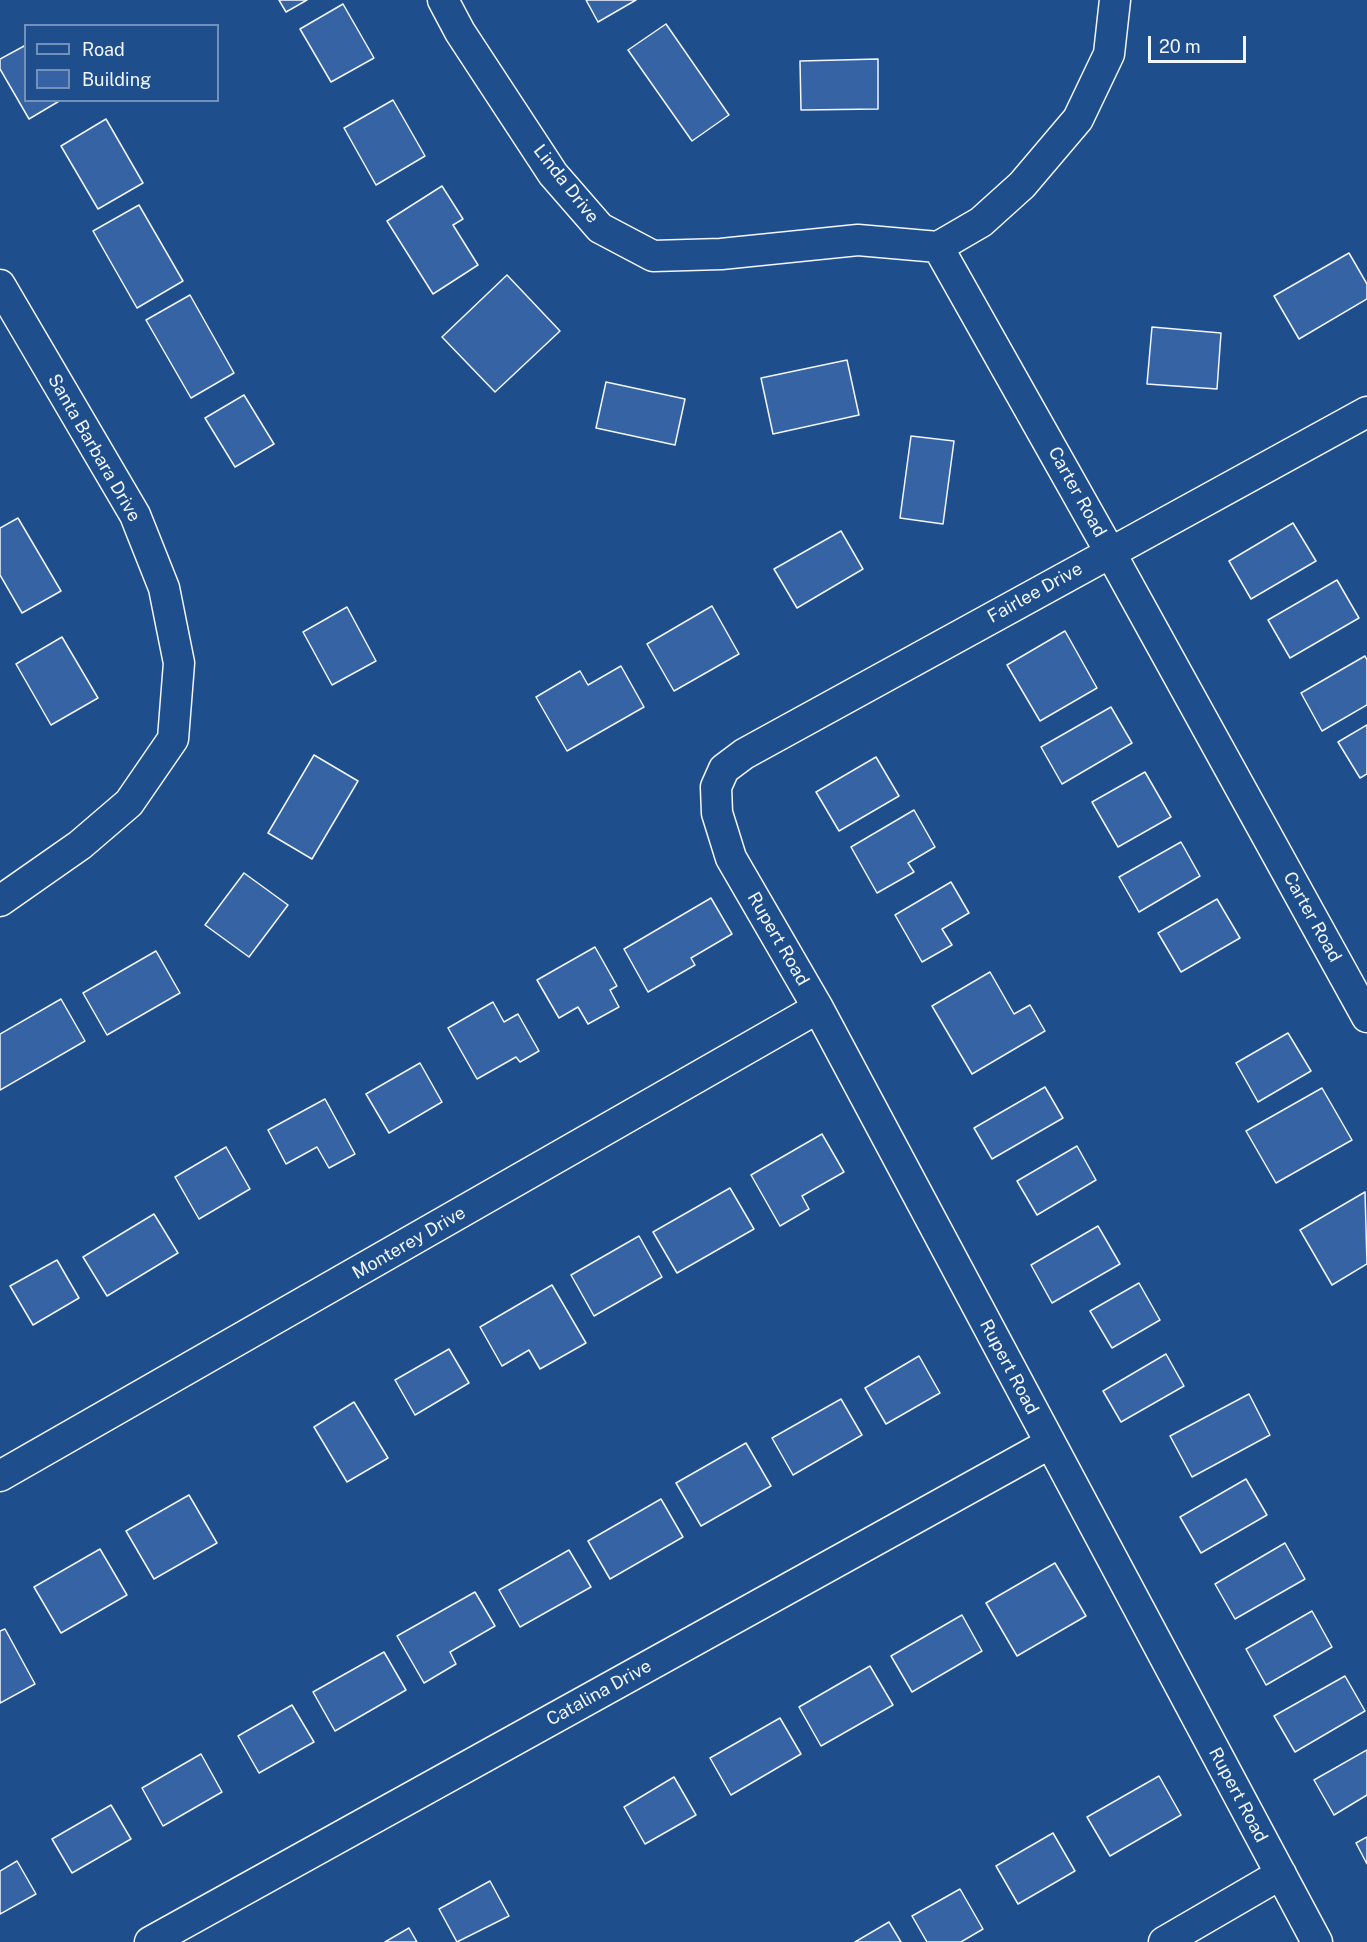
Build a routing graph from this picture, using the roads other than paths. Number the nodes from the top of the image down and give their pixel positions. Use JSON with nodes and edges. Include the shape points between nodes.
{"nodes":[{"id":1,"x":443,"y":0,"type":"edge"},
{"id":2,"x":1115,"y":0,"type":"edge"},
{"id":3,"x":938,"y":247,"type":"junction"},
{"id":4,"x":0,"y":285,"type":"edge"},
{"id":5,"x":1367,"y":412,"type":"edge"},
{"id":6,"x":1110,"y":552,"type":"junction"},
{"id":7,"x":716,"y":787,"type":"joint"},
{"id":8,"x":0,"y":900,"type":"edge"},
{"id":9,"x":818,"y":1008,"type":"junction"},
{"id":10,"x":1367,"y":1017,"type":"edge"},
{"id":11,"x":1049,"y":1444,"type":"junction"},
{"id":12,"x":0,"y":1476,"type":"edge"},
{"id":13,"x":1281,"y":1875,"type":"junction"},
{"id":14,"x":150,"y":1942,"type":"edge"},
{"id":15,"x":1164,"y":1942,"type":"edge"},
{"id":16,"x":1317,"y":1942,"type":"edge"}],
"edges":[{"from":1,"to":3,"type":"street","name":"Linda Drive","via":[[553,174],[600,228],[653,256],[721,254],[858,240]]},
{"from":2,"to":3,"type":"street","via":[[1109,54],[1078,119],[1022,184],[981,222]]},
{"from":3,"to":6,"type":"street","name":"Carter Road"},
{"from":4,"to":8,"type":"street","name":"Santa Barbara Drive","via":[[135,516],[164,588],[179,663],[173,739],[129,803],[80,845]]},
{"from":5,"to":6,"type":"street","name":"Fairlee Drive"},
{"from":6,"to":7,"type":"street","name":"Fairlee Drive","via":[[744,754],[724,769]]},
{"from":6,"to":10,"type":"street","name":"Carter Road"},
{"from":7,"to":9,"type":"street","name":"Rupert Road","via":[[717,813],[731,858]]},
{"from":9,"to":11,"type":"street","name":"Rupert Road"},
{"from":9,"to":12,"type":"street","name":"Monterey Drive"},
{"from":11,"to":13,"type":"street","name":"Rupert Road"},
{"from":11,"to":14,"type":"street","name":"Catalina Drive"},
{"from":13,"to":15,"type":"street"},
{"from":13,"to":16,"type":"street","name":"Rupert Road"}]}
